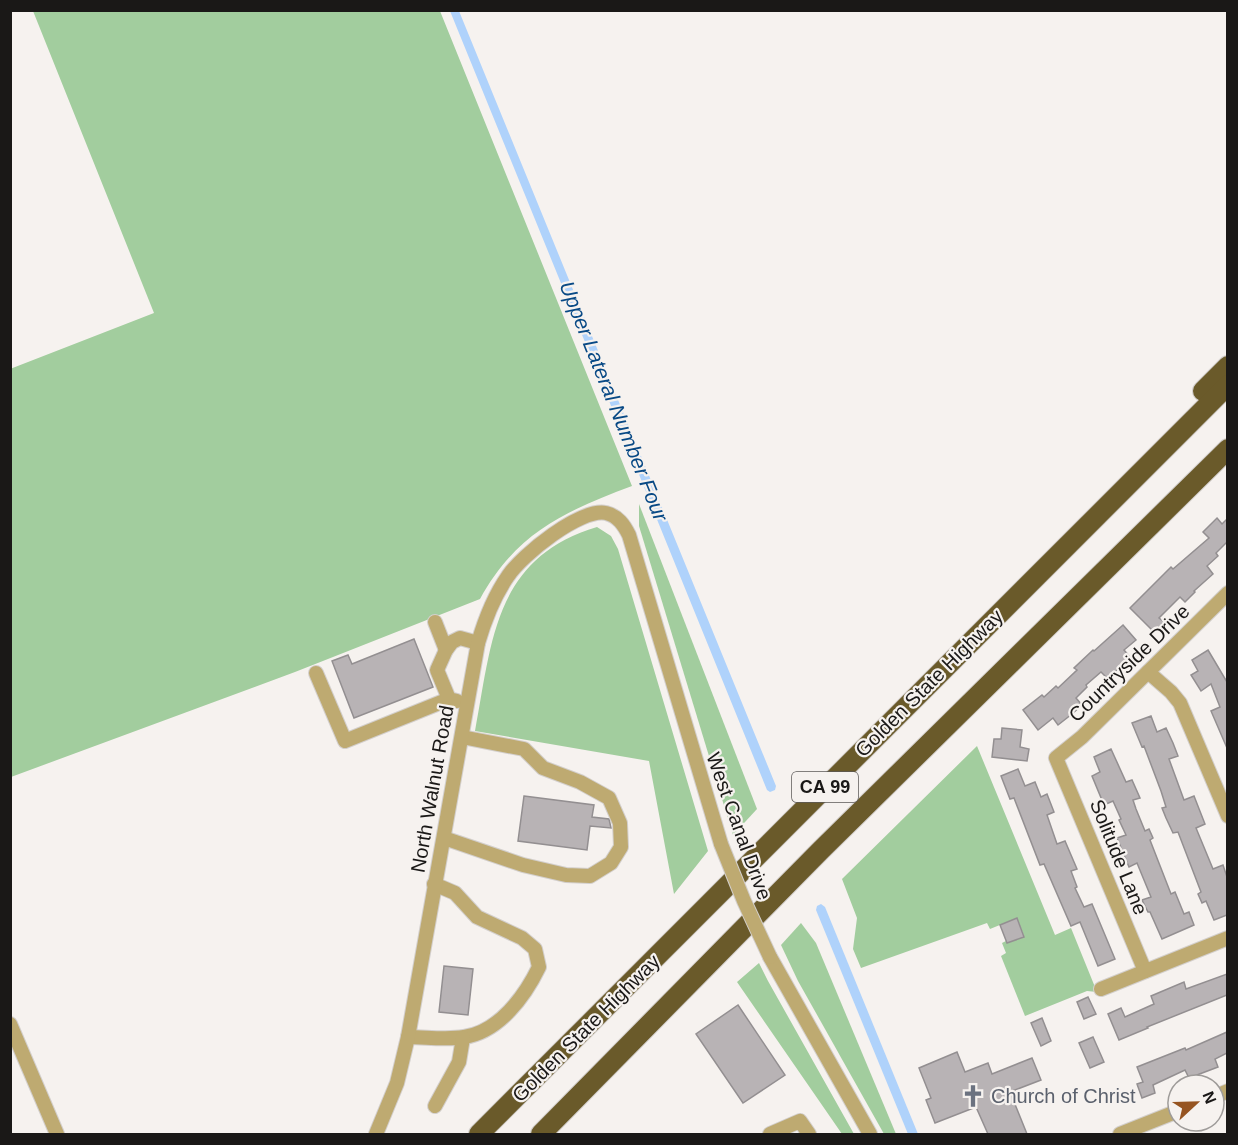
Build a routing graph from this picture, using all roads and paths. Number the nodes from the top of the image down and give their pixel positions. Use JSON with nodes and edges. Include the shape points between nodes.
{"nodes":[{"id":1,"x":1227,"y":366,"type":"edge"},
{"id":2,"x":1227,"y":385,"type":"edge"},
{"id":3,"x":1172,"y":441,"type":"junction"},
{"id":4,"x":1227,"y":449,"type":"edge"},
{"id":5,"x":612,"y":516,"type":"joint"},
{"id":6,"x":1227,"y":593,"type":"edge"},
{"id":7,"x":435,"y":622,"type":"dead end"},
{"id":8,"x":478,"y":643,"type":"junction"},
{"id":9,"x":446,"y":650,"type":"junction"},
{"id":10,"x":1148,"y":672,"type":"junction"},
{"id":11,"x":316,"y":674,"type":"dead end"},
{"id":12,"x":449,"y":699,"type":"junction"},
{"id":13,"x":468,"y":704,"type":"junction"},
{"id":14,"x":462,"y":737,"type":"junction"},
{"id":15,"x":1056,"y":758,"type":"joint"},
{"id":16,"x":1227,"y":816,"type":"edge"},
{"id":17,"x":444,"y":838,"type":"junction"},
{"id":18,"x":434,"y":884,"type":"junction"},
{"id":19,"x":1227,"y":938,"type":"edge"},
{"id":20,"x":1144,"y":972,"type":"junction"},
{"id":21,"x":1101,"y":989,"type":"dead end"},
{"id":22,"x":10,"y":1024,"type":"edge"},
{"id":23,"x":408,"y":1037,"type":"junction"},
{"id":24,"x":463,"y":1038,"type":"junction"},
{"id":25,"x":435,"y":1106,"type":"dead end"},
{"id":26,"x":1166,"y":1116,"type":"edge"},
{"id":27,"x":57,"y":1134,"type":"edge"},
{"id":28,"x":376,"y":1134,"type":"edge"},
{"id":29,"x":479,"y":1134,"type":"edge"},
{"id":30,"x":541,"y":1134,"type":"edge"},
{"id":31,"x":770,"y":1134,"type":"edge"},
{"id":32,"x":809,"y":1134,"type":"edge"},
{"id":33,"x":870,"y":1134,"type":"edge"},
{"id":34,"x":1120,"y":1134,"type":"edge"}],
"edges":[{"from":1,"to":3,"type":"highway","via":[[1184,411]]},
{"from":2,"to":3,"type":"highway","name":"Golden State Highway","number":"CA 99"},
{"from":3,"to":29,"type":"highway","name":"Golden State Highway","number":"CA 99"},
{"from":4,"to":30,"type":"highway","number":"CA 99"},
{"from":5,"to":8,"type":"street","name":"North Walnut Road","via":[[596,514],[569,525],[523,558],[497,592]]},
{"from":5,"to":33,"type":"street","name":"West Canal Drive","bridge":true,"via":[[629,535],[721,844],[744,901],[770,957]]},
{"from":6,"to":10,"type":"street","name":"Countryside Drive"},
{"from":7,"to":9,"type":"street"},
{"from":8,"to":9,"type":"street","via":[[460,638]]},
{"from":8,"to":13,"type":"street","name":"North Walnut Road"},
{"from":9,"to":12,"type":"street","via":[[437,670]]},
{"from":10,"to":15,"type":"street","name":"Countryside Drive"},
{"from":10,"to":16,"type":"street","via":[[1180,703]]},
{"from":11,"to":12,"type":"street","via":[[345,741]]},
{"from":12,"to":13,"type":"street"},
{"from":13,"to":14,"type":"street","name":"North Walnut Road"},
{"from":14,"to":17,"type":"street","name":"North Walnut Road"},
{"from":14,"to":17,"type":"street","via":[[524,749],[543,768],[609,798],[620,823],[621,847],[611,863],[590,876],[566,875]]},
{"from":15,"to":20,"type":"street","name":"Solitude Lane"},
{"from":17,"to":18,"type":"street","name":"North Walnut Road"},
{"from":18,"to":23,"type":"street","name":"North Walnut Road"},
{"from":18,"to":24,"type":"street","via":[[455,893],[477,917],[522,938],[535,950],[539,967],[531,984],[499,1021],[483,1032]]},
{"from":19,"to":20,"type":"street"},
{"from":20,"to":21,"type":"street"},
{"from":22,"to":27,"type":"street"},
{"from":23,"to":24,"type":"street"},
{"from":23,"to":28,"type":"street","name":"North Walnut Road","via":[[396,1083]]},
{"from":24,"to":25,"type":"street","via":[[459,1062]]},
{"from":26,"to":34,"type":"street"},
{"from":31,"to":32,"type":"street","via":[[800,1121]]}]}
